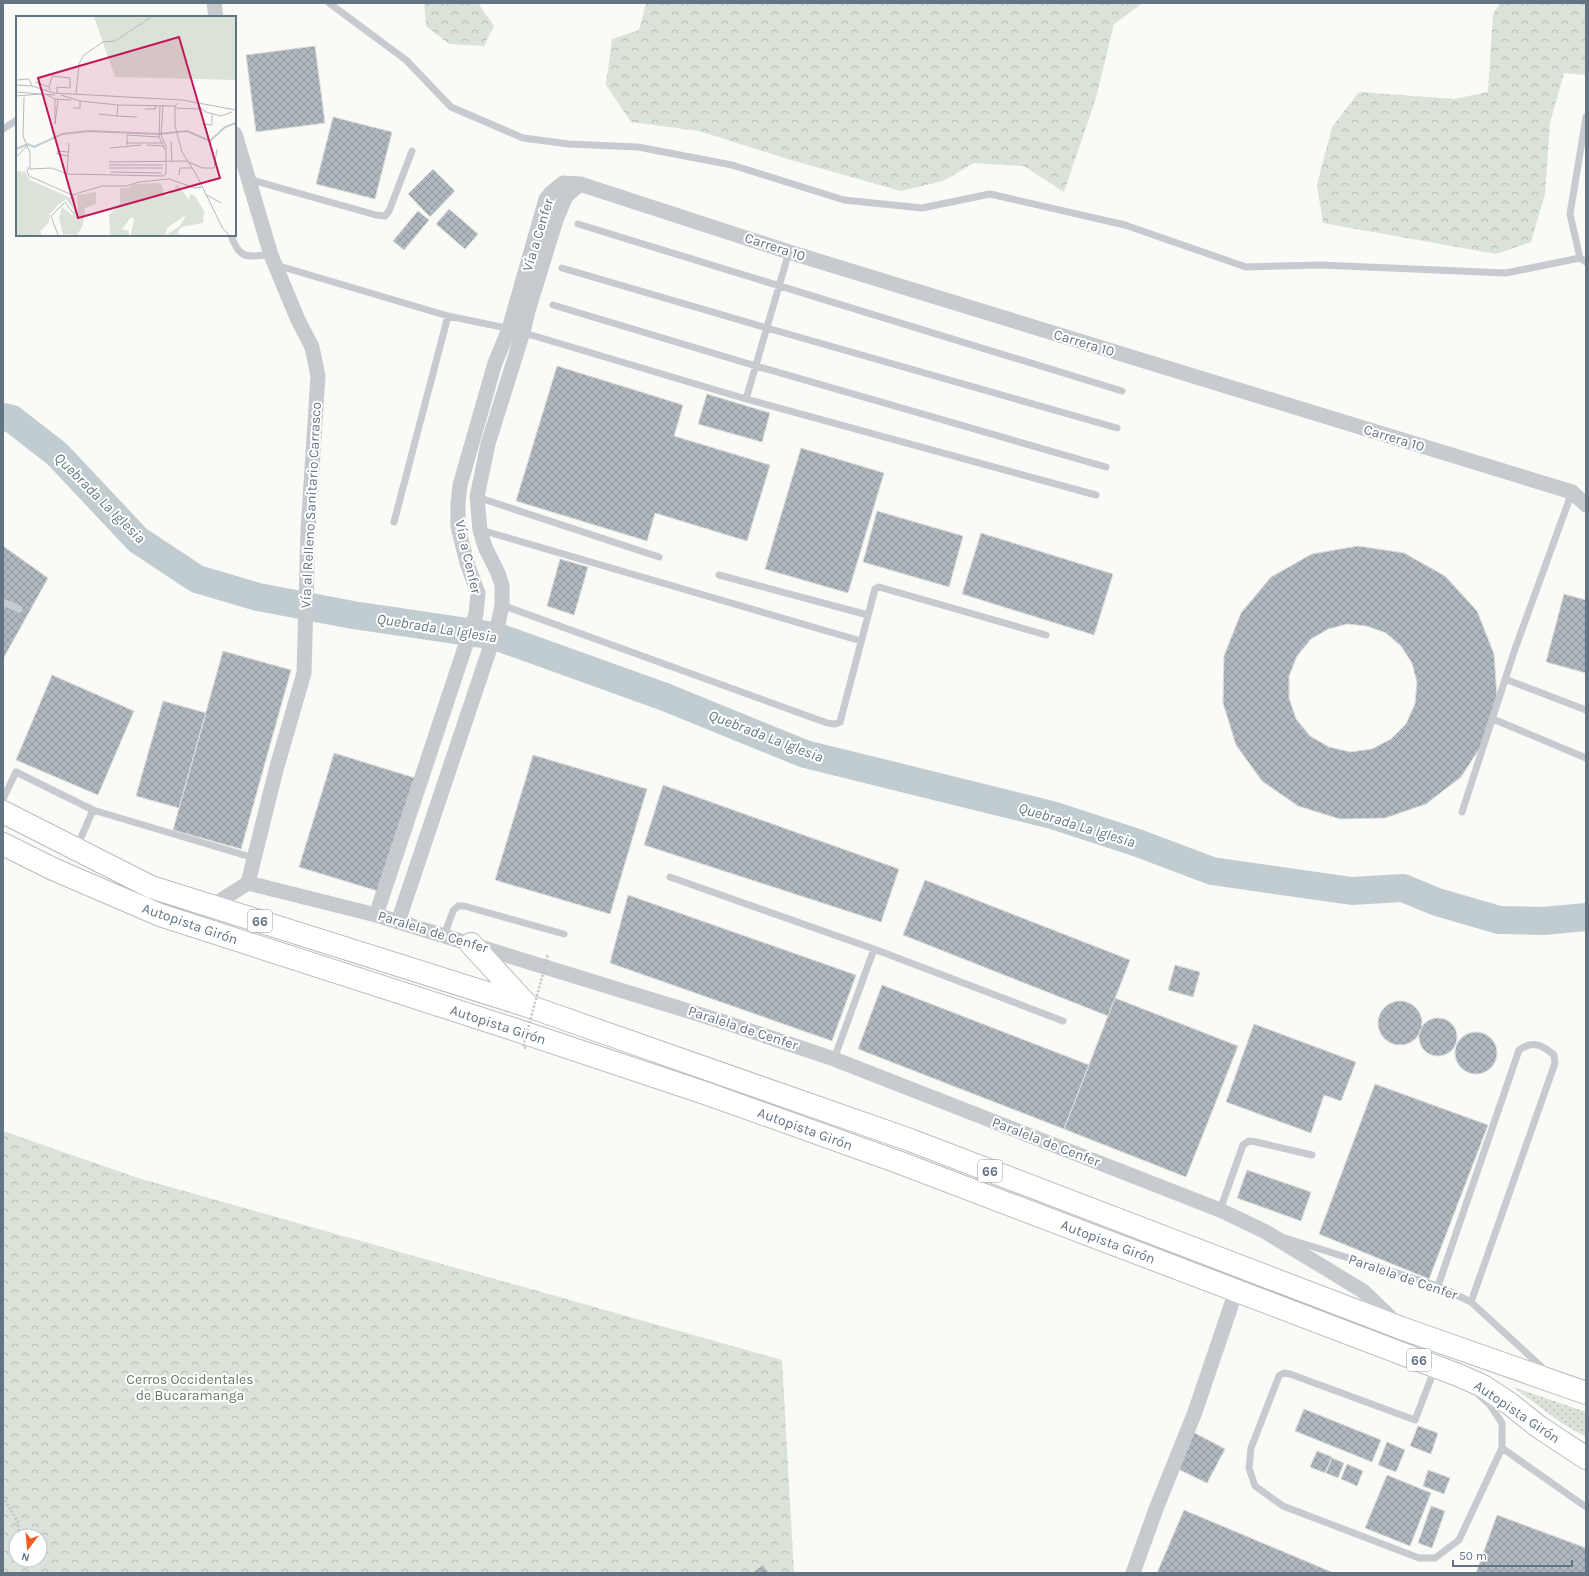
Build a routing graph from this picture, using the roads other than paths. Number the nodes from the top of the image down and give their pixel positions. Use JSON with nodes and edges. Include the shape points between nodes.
{"nodes":[{"id":1,"x":214,"y":3,"type":"edge"},
{"id":2,"x":329,"y":3,"type":"edge"},
{"id":3,"x":216,"y":16,"type":"edge"},
{"id":4,"x":1586,"y":117,"type":"edge"},
{"id":5,"x":16,"y":121,"type":"edge"},
{"id":6,"x":3,"y":129,"type":"edge"},
{"id":7,"x":236,"y":137,"type":"edge"},
{"id":8,"x":412,"y":151,"type":"dead end"},
{"id":9,"x":248,"y":178,"type":"junction"},
{"id":10,"x":580,"y":184,"type":"joint"},
{"id":11,"x":578,"y":224,"type":"dead end"},
{"id":12,"x":231,"y":236,"type":"edge"},
{"id":13,"x":789,"y":252,"type":"junction"},
{"id":14,"x":1580,"y":258,"type":"junction"},
{"id":15,"x":273,"y":260,"type":"junction"},
{"id":16,"x":1586,"y":262,"type":"edge"},
{"id":17,"x":562,"y":268,"type":"dead end"},
{"id":18,"x":779,"y":286,"type":"junction"},
{"id":19,"x":553,"y":305,"type":"dead end"},
{"id":20,"x":448,"y":316,"type":"junction"},
{"id":21,"x":767,"y":328,"type":"junction"},
{"id":22,"x":516,"y":331,"type":"junction"},
{"id":23,"x":756,"y":366,"type":"junction"},
{"id":24,"x":1122,"y":391,"type":"dead end"},
{"id":25,"x":746,"y":399,"type":"junction"},
{"id":26,"x":1117,"y":428,"type":"dead end"},
{"id":27,"x":1106,"y":467,"type":"dead end"},
{"id":28,"x":1572,"y":492,"type":"junction"},
{"id":29,"x":1096,"y":496,"type":"dead end"},
{"id":30,"x":477,"y":497,"type":"junction"},
{"id":31,"x":1586,"y":505,"type":"edge"},
{"id":32,"x":394,"y":522,"type":"dead end"},
{"id":33,"x":480,"y":530,"type":"junction"},
{"id":34,"x":659,"y":556,"type":"dead end"},
{"id":35,"x":719,"y":575,"type":"dead end"},
{"id":36,"x":3,"y":602,"type":"edge"},
{"id":37,"x":502,"y":605,"type":"junction"},
{"id":38,"x":19,"y":609,"type":"dead end"},
{"id":39,"x":868,"y":615,"type":"junction"},
{"id":40,"x":1046,"y":635,"type":"dead end"},
{"id":41,"x":861,"y":641,"type":"junction"},
{"id":42,"x":1504,"y":679,"type":"junction"},
{"id":43,"x":1586,"y":710,"type":"edge"},
{"id":44,"x":1492,"y":719,"type":"junction"},
{"id":45,"x":1586,"y":758,"type":"edge"},
{"id":46,"x":4,"y":808,"type":"edge"},
{"id":47,"x":93,"y":810,"type":"junction"},
{"id":48,"x":1462,"y":812,"type":"dead end"},
{"id":49,"x":3,"y":844,"type":"edge"},
{"id":50,"x":76,"y":849,"type":"junction"},
{"id":51,"x":254,"y":858,"type":"junction"},
{"id":52,"x":670,"y":877,"type":"dead end"},
{"id":53,"x":248,"y":883,"type":"junction"},
{"id":54,"x":212,"y":906,"type":"junction"},
{"id":55,"x":376,"y":915,"type":"junction"},
{"id":56,"x":398,"y":922,"type":"junction"},
{"id":57,"x":564,"y":934,"type":"dead end"},
{"id":58,"x":444,"y":936,"type":"junction"},
{"id":59,"x":471,"y":944,"type":"junction"},
{"id":60,"x":874,"y":949,"type":"junction"},
{"id":61,"x":528,"y":1006,"type":"junction"},
{"id":62,"x":1063,"y":1021,"type":"dead end"},
{"id":63,"x":834,"y":1059,"type":"junction"},
{"id":64,"x":1312,"y":1155,"type":"dead end"},
{"id":65,"x":1220,"y":1210,"type":"junction"},
{"id":66,"x":1264,"y":1231,"type":"junction"},
{"id":67,"x":1438,"y":1286,"type":"junction"},
{"id":68,"x":1236,"y":1291,"type":"junction"},
{"id":69,"x":1471,"y":1302,"type":"junction"},
{"id":70,"x":1401,"y":1328,"type":"junction"},
{"id":71,"x":1436,"y":1366,"type":"junction"},
{"id":72,"x":1458,"y":1375,"type":"junction"},
{"id":73,"x":1561,"y":1385,"type":"junction"},
{"id":74,"x":1586,"y":1394,"type":"edge"},
{"id":75,"x":1539,"y":1427,"type":"junction"},
{"id":76,"x":1586,"y":1446,"type":"edge"},
{"id":77,"x":1502,"y":1448,"type":"junction"},
{"id":78,"x":1586,"y":1458,"type":"edge"},
{"id":79,"x":1586,"y":1507,"type":"edge"},
{"id":80,"x":1133,"y":1573,"type":"edge"}],
"edges":[{"from":1,"to":3,"type":"street"},
{"from":2,"to":14,"type":"lane","via":[[406,60],[451,107],[523,138],[569,144],[638,147],[732,164],[844,200],[922,208],[990,194],[1125,225],[1246,267],[1321,265],[1506,273]]},
{"from":4,"to":14,"type":"lane","via":[[1570,214]]},
{"from":5,"to":6,"type":"lane"},
{"from":7,"to":9,"type":"street","name":"Vía al Relleno Sanitario Carrasco"},
{"from":8,"to":9,"type":"lane","via":[[385,216]]},
{"from":9,"to":15,"type":"street","name":"Vía al Relleno Sanitario Carrasco"},
{"from":10,"to":13,"type":"street","name":"Carrera 10"},
{"from":10,"to":22,"type":"street","name":"Vía a Cenfer","via":[[563,183],[546,199]]},
{"from":11,"to":18,"type":"lane"},
{"from":12,"to":15,"type":"lane","via":[[236,249],[241,254]]},
{"from":13,"to":18,"type":"lane"},
{"from":13,"to":28,"type":"street","name":"Carrera 10"},
{"from":14,"to":16,"type":"lane"},
{"from":15,"to":20,"type":"lane"},
{"from":15,"to":51,"type":"street","name":"Vía al Relleno Sanitario Carrasco","via":[[312,348],[318,376],[308,530],[304,673]]},
{"from":17,"to":21,"type":"lane"},
{"from":18,"to":21,"type":"lane"},
{"from":18,"to":24,"type":"lane"},
{"from":19,"to":23,"type":"lane"},
{"from":20,"to":22,"type":"lane"},
{"from":20,"to":32,"type":"lane"},
{"from":21,"to":23,"type":"lane"},
{"from":21,"to":26,"type":"lane"},
{"from":22,"to":25,"type":"lane"},
{"from":22,"to":30,"type":"street","name":"Vía a Cenfer"},
{"from":22,"to":55,"type":"street","name":"Vía a Cenfer","via":[[495,362],[460,486],[458,527],[478,594],[476,614]]},
{"from":23,"to":25,"type":"lane"},
{"from":23,"to":27,"type":"lane"},
{"from":25,"to":29,"type":"lane"},
{"from":28,"to":31,"type":"street","name":"Carrera 10"},
{"from":28,"to":42,"type":"lane"},
{"from":30,"to":33,"type":"street","name":"Vía a Cenfer"},
{"from":30,"to":34,"type":"lane"},
{"from":33,"to":37,"type":"street","name":"Vía a Cenfer","via":[[502,585]]},
{"from":33,"to":41,"type":"lane"},
{"from":35,"to":39,"type":"lane"},
{"from":36,"to":38,"type":"lane"},
{"from":37,"to":41,"type":"lane","via":[[835,724],[840,722]]},
{"from":37,"to":56,"type":"street","name":"Vía a Cenfer","via":[[498,624]]},
{"from":39,"to":40,"type":"lane","via":[[875,589],[884,587]]},
{"from":39,"to":41,"type":"lane"},
{"from":42,"to":43,"type":"lane"},
{"from":42,"to":44,"type":"lane"},
{"from":44,"to":45,"type":"lane"},
{"from":44,"to":48,"type":"lane"},
{"from":46,"to":47,"type":"lane","via":[[16,772]]},
{"from":46,"to":50,"type":"highway","name":"Autopista Girón","number":"66"},
{"from":47,"to":50,"type":"lane"},
{"from":47,"to":51,"type":"lane"},
{"from":49,"to":68,"type":"highway","name":"Autopista Girón","number":"66","via":[[53,869],[160,915],[705,1093],[898,1162]]},
{"from":50,"to":54,"type":"highway","name":"Autopista Girón","number":"66","via":[[150,887]]},
{"from":51,"to":53,"type":"street","name":"Vía al Relleno Sanitario Carrasco"},
{"from":52,"to":60,"type":"lane"},
{"from":53,"to":54,"type":"street"},
{"from":53,"to":55,"type":"street","name":"Paralela de Cenfer"},
{"from":54,"to":61,"type":"highway","name":"Autopista Girón","number":"66"},
{"from":55,"to":56,"type":"street","name":"Paralela de Cenfer"},
{"from":56,"to":58,"type":"street","name":"Paralela de Cenfer"},
{"from":57,"to":58,"type":"lane","via":[[458,906]]},
{"from":58,"to":59,"type":"street","name":"Paralela de Cenfer"},
{"from":59,"to":61,"type":"highway"},
{"from":59,"to":63,"type":"street","name":"Paralela de Cenfer","via":[[724,1022]]},
{"from":60,"to":62,"type":"lane"},
{"from":60,"to":63,"type":"lane"},
{"from":61,"to":70,"type":"highway","name":"Autopista Girón","number":"66","via":[[910,1140]]},
{"from":63,"to":65,"type":"street","name":"Paralela de Cenfer"},
{"from":64,"to":65,"type":"lane","via":[[1249,1141],[1243,1145]]},
{"from":65,"to":66,"type":"street","name":"Paralela de Cenfer"},
{"from":66,"to":67,"type":"lane","name":"Paralela de Cenfer"},
{"from":66,"to":70,"type":"street","name":"Paralela de Cenfer","via":[[1363,1291]]},
{"from":67,"to":69,"type":"lane","name":"Paralela de Cenfer"},
{"from":67,"to":69,"type":"lane","via":[[1519,1050],[1526,1045],[1542,1045],[1554,1055],[1555,1063]]},
{"from":68,"to":71,"type":"highway","name":"Autopista Girón","number":"66"},
{"from":68,"to":80,"type":"street","via":[[1195,1412]]},
{"from":69,"to":73,"type":"lane","name":"Paralela de Cenfer"},
{"from":70,"to":73,"type":"highway","name":"Autopista Girón","number":"66"},
{"from":71,"to":72,"type":"highway","name":"Autopista Girón","number":"66"},
{"from":71,"to":77,"type":"lane","via":[[1415,1420],[1290,1374],[1284,1373],[1279,1376],[1252,1448],[1249,1468],[1255,1486],[1283,1506],[1419,1558],[1435,1558],[1459,1540]]},
{"from":72,"to":75,"type":"highway","name":"Autopista Girón","number":"66","via":[[1483,1386]]},
{"from":72,"to":77,"type":"lane","via":[[1490,1406],[1502,1423]]},
{"from":73,"to":74,"type":"highway","name":"Autopista Girón","number":"66"},
{"from":75,"to":76,"type":"highway"},
{"from":75,"to":78,"type":"highway","name":"Autopista Girón","number":"66"},
{"from":77,"to":79,"type":"lane"}]}
